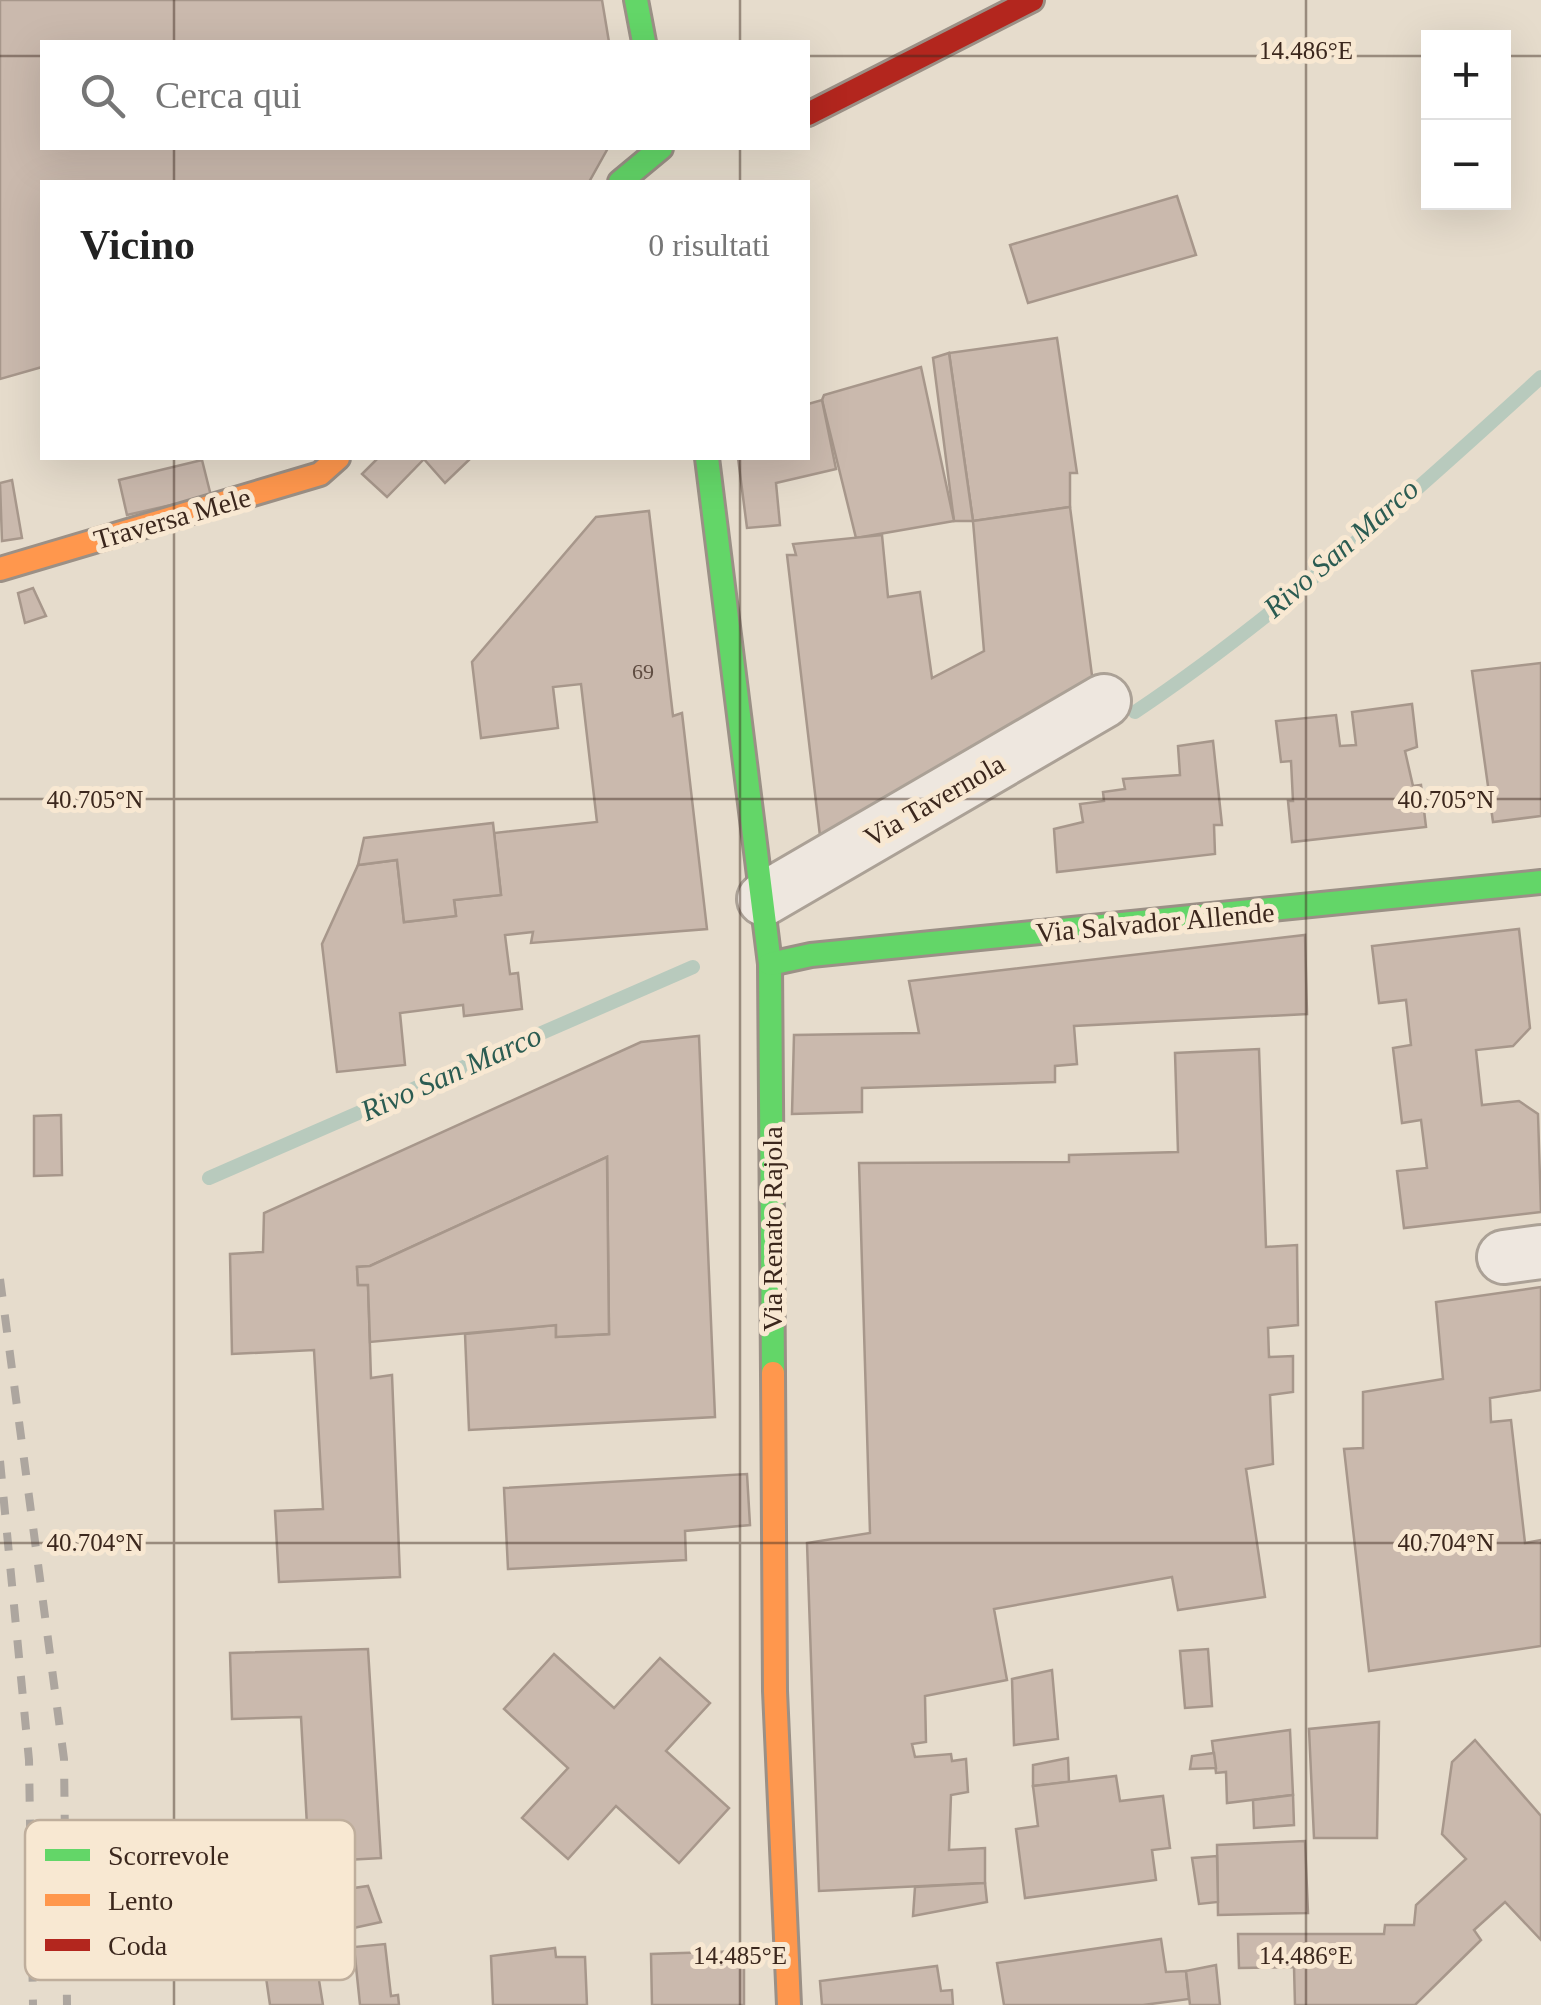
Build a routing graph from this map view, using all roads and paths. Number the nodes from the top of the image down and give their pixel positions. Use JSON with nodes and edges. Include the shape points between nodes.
{"nodes":[{"id":1,"x":636,"y":0,"type":"edge"},
{"id":2,"x":1032,"y":0,"type":"edge"},
{"id":3,"x":644,"y":40,"type":"edge"},
{"id":4,"x":810,"y":113,"type":"edge"},
{"id":5,"x":660,"y":150,"type":"edge"},
{"id":6,"x":662,"y":150,"type":"edge"},
{"id":7,"x":622,"y":180,"type":"edge"},
{"id":8,"x":668,"y":180,"type":"edge"},
{"id":9,"x":336,"y":460,"type":"edge"},
{"id":10,"x":707,"y":460,"type":"edge"},
{"id":11,"x":0,"y":569,"type":"edge"},
{"id":12,"x":1104,"y":701,"type":"dead end"},
{"id":13,"x":1541,"y":882,"type":"edge"},
{"id":14,"x":764,"y":899,"type":"junction"},
{"id":15,"x":770,"y":964,"type":"junction"},
{"id":16,"x":789,"y":2005,"type":"edge"}],
"edges":[{"from":1,"to":3,"type":"street"},
{"from":2,"to":4,"type":"street"},
{"from":5,"to":7,"type":"street"},
{"from":6,"to":8,"type":"street"},
{"from":9,"to":11,"type":"street","name":"Traversa Mele","via":[[320,474]]},
{"from":10,"to":14,"type":"street","name":"Via Renato Rajola"},
{"from":12,"to":14,"type":"street","name":"Via Tavernola"},
{"from":13,"to":15,"type":"street","name":"Via Salvador Allende","via":[[811,954]]},
{"from":14,"to":15,"type":"street","name":"Via Renato Rajola"},
{"from":15,"to":16,"type":"street","name":"Via Renato Rajola","via":[[775,1691]]}]}
